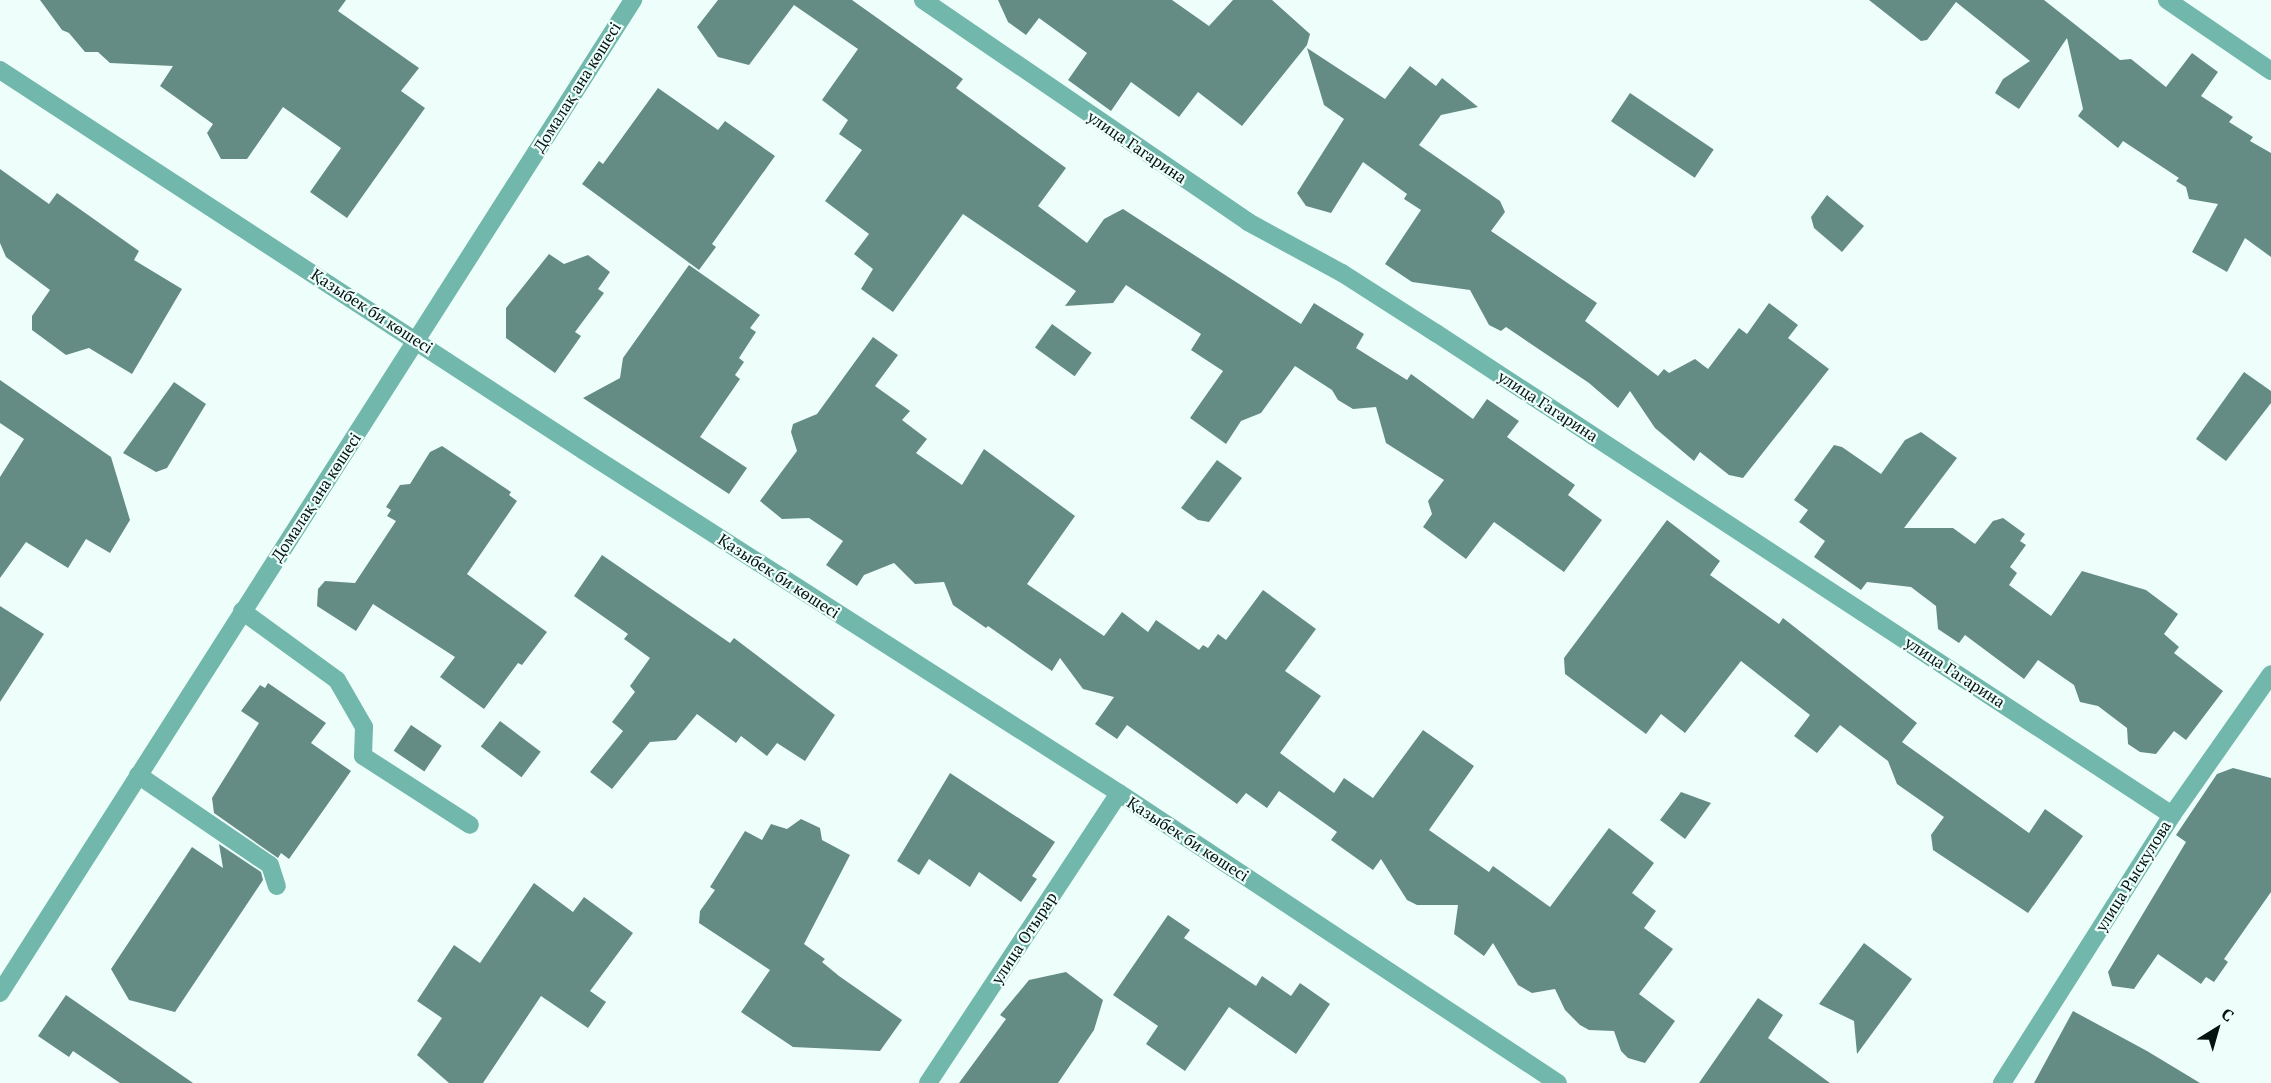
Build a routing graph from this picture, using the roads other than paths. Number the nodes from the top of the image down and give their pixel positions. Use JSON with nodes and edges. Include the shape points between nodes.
{"nodes":[{"id":1,"x":633,"y":0,"type":"edge"},
{"id":2,"x":923,"y":0,"type":"edge"},
{"id":3,"x":2173,"y":1,"type":"edge"},
{"id":4,"x":0,"y":69,"type":"edge"},
{"id":5,"x":2271,"y":71,"type":"edge"},
{"id":6,"x":418,"y":341,"type":"junction"},
{"id":7,"x":242,"y":611,"type":"junction"},
{"id":8,"x":2271,"y":674,"type":"edge"},
{"id":9,"x":138,"y":775,"type":"junction"},
{"id":10,"x":1119,"y":793,"type":"junction"},
{"id":11,"x":2172,"y":815,"type":"junction"},
{"id":12,"x":470,"y":825,"type":"dead end"},
{"id":13,"x":277,"y":886,"type":"dead end"},
{"id":14,"x":0,"y":993,"type":"edge"},
{"id":15,"x":928,"y":1083,"type":"edge"},
{"id":16,"x":1558,"y":1083,"type":"edge"},
{"id":17,"x":2002,"y":1083,"type":"edge"}],
"edges":[{"from":1,"to":6,"type":"street","name":"Домалақ ана көшесі"},
{"from":2,"to":11,"type":"street","name":"улица Гагарина","via":[[1248,222],[1342,273]]},
{"from":3,"to":5,"type":"street"},
{"from":4,"to":6,"type":"street","name":"Қазыбек би көшесі"},
{"from":6,"to":7,"type":"street","name":"Домалақ ана көшесі"},
{"from":6,"to":10,"type":"street","name":"Қазыбек би көшесі"},
{"from":7,"to":9,"type":"street","name":"Домалақ ана көшесі"},
{"from":7,"to":12,"type":"street","via":[[337,680],[364,727],[363,756]]},
{"from":8,"to":11,"type":"street","name":"улица Рыскулова"},
{"from":9,"to":13,"type":"street","via":[[270,865]]},
{"from":9,"to":14,"type":"street","name":"Домалақ ана көшесі"},
{"from":10,"to":15,"type":"street","name":"улица Отырар"},
{"from":10,"to":16,"type":"street","name":"Қазыбек би көшесі"},
{"from":11,"to":17,"type":"street","name":"улица Рыскулова"}]}
